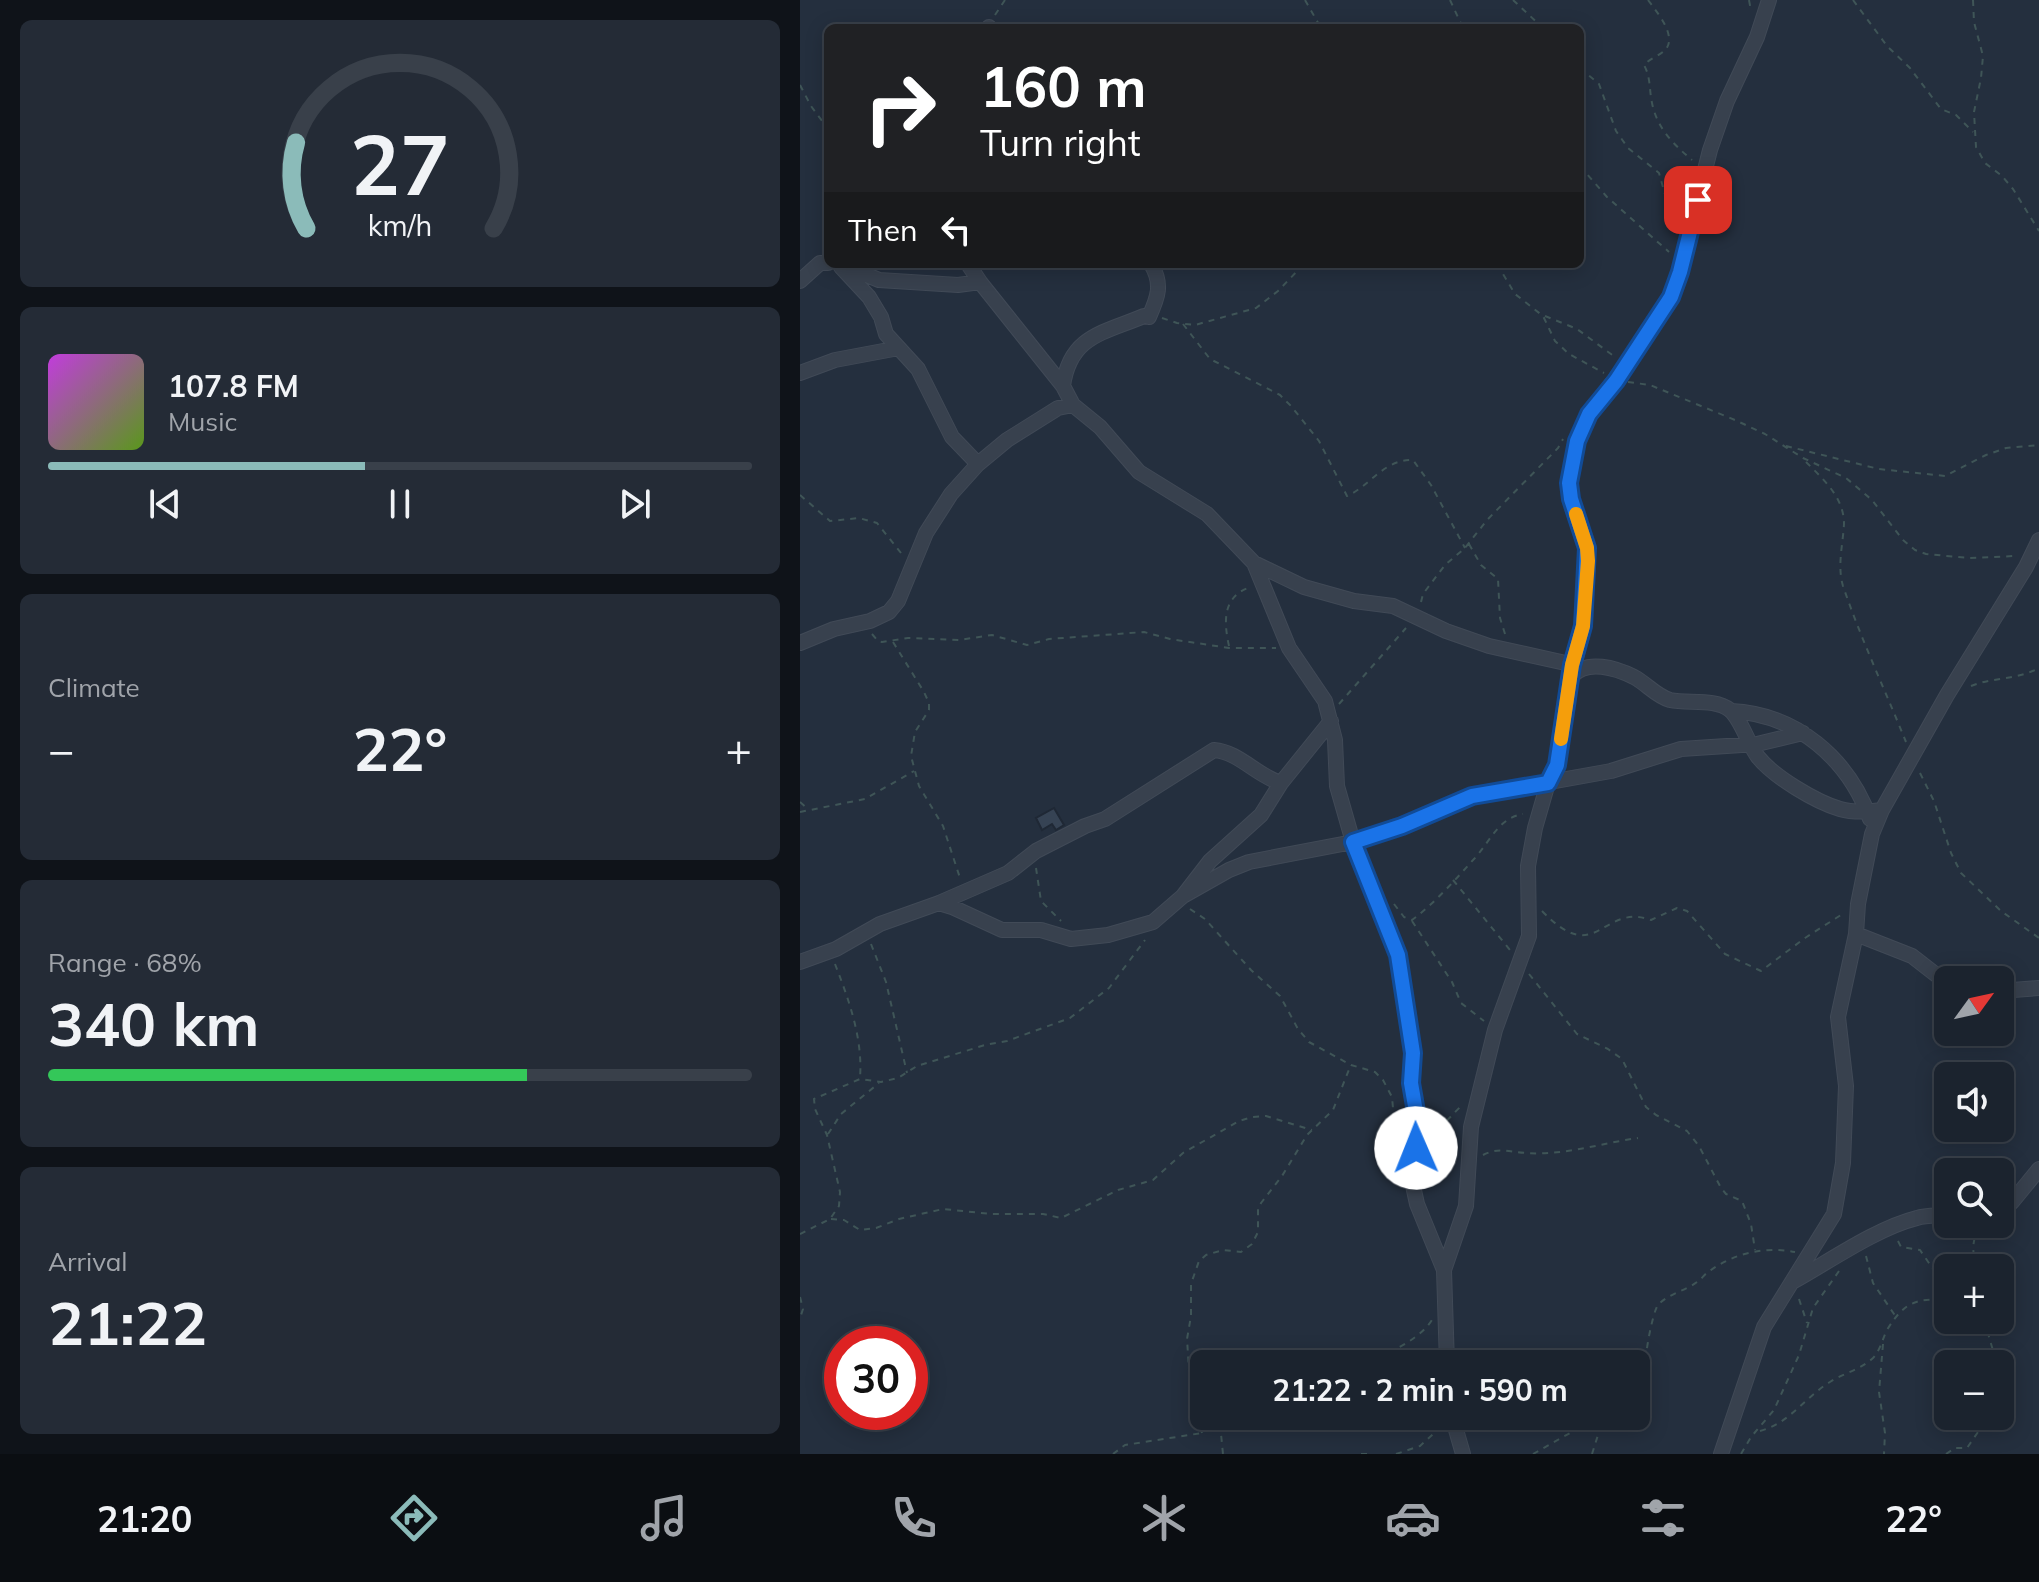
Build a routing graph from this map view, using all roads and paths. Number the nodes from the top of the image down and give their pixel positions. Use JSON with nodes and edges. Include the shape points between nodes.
{"nodes":[{"id":1,"x":1005,"y":0,"type":"edge"},
{"id":2,"x":1305,"y":0,"type":"edge"},
{"id":3,"x":1450,"y":0,"type":"edge"},
{"id":4,"x":1513,"y":0,"type":"edge"},
{"id":5,"x":1648,"y":0,"type":"edge"},
{"id":6,"x":1769,"y":0,"type":"edge"},
{"id":7,"x":1853,"y":0,"type":"edge"},
{"id":8,"x":1973,"y":0,"type":"edge"},
{"id":9,"x":991,"y":24,"type":"edge"},
{"id":10,"x":1319,"y":24,"type":"edge"},
{"id":11,"x":1461,"y":24,"type":"edge"},
{"id":12,"x":1539,"y":24,"type":"edge"},
{"id":13,"x":1584,"y":71,"type":"edge"},
{"id":14,"x":800,"y":85,"type":"edge"},
{"id":15,"x":824,"y":124,"type":"edge"},
{"id":16,"x":1974,"y":133,"type":"junction"},
{"id":17,"x":1584,"y":171,"type":"edge"},
{"id":18,"x":1705,"y":171,"type":"junction"},
{"id":19,"x":2039,"y":231,"type":"edge"},
{"id":20,"x":1677,"y":235,"type":"dead end"},
{"id":21,"x":824,"y":263,"type":"edge"},
{"id":22,"x":1682,"y":264,"type":"junction"},
{"id":23,"x":843,"y":268,"type":"edge"},
{"id":24,"x":849,"y":268,"type":"edge"},
{"id":25,"x":971,"y":268,"type":"edge"},
{"id":26,"x":1153,"y":268,"type":"edge"},
{"id":27,"x":1300,"y":268,"type":"edge"},
{"id":28,"x":1499,"y":268,"type":"edge"},
{"id":29,"x":800,"y":281,"type":"edge"},
{"id":30,"x":980,"y":282,"type":"junction"},
{"id":31,"x":1543,"y":316,"type":"junction"},
{"id":32,"x":1149,"y":317,"type":"junction"},
{"id":33,"x":1183,"y":324,"type":"junction"},
{"id":34,"x":899,"y":348,"type":"junction"},
{"id":35,"x":1625,"y":365,"type":"junction"},
{"id":36,"x":800,"y":373,"type":"edge"},
{"id":37,"x":1616,"y":381,"type":"junction"},
{"id":38,"x":1063,"y":386,"type":"junction"},
{"id":39,"x":1073,"y":405,"type":"junction"},
{"id":40,"x":1566,"y":435,"type":"dead end"},
{"id":41,"x":1781,"y":445,"type":"junction"},
{"id":42,"x":2039,"y":445,"type":"edge"},
{"id":43,"x":1803,"y":458,"type":"junction"},
{"id":44,"x":978,"y":464,"type":"junction"},
{"id":45,"x":800,"y":495,"type":"edge"},
{"id":46,"x":2039,"y":540,"type":"edge"},
{"id":47,"x":1469,"y":543,"type":"junction"},
{"id":48,"x":1465,"y":548,"type":"junction"},
{"id":49,"x":2029,"y":558,"type":"junction"},
{"id":50,"x":913,"y":560,"type":"junction"},
{"id":51,"x":1254,"y":563,"type":"junction"},
{"id":52,"x":1264,"y":582,"type":"junction"},
{"id":53,"x":1414,"y":618,"type":"junction"},
{"id":54,"x":865,"y":621,"type":"junction"},
{"id":55,"x":892,"y":641,"type":"junction"},
{"id":56,"x":800,"y":643,"type":"edge"},
{"id":57,"x":1229,"y":648,"type":"junction"},
{"id":58,"x":1289,"y":648,"type":"junction"},
{"id":59,"x":1516,"y":651,"type":"junction"},
{"id":60,"x":2039,"y":668,"type":"edge"},
{"id":61,"x":1577,"y":669,"type":"junction"},
{"id":62,"x":1971,"y":686,"type":"dead end"},
{"id":63,"x":1731,"y":711,"type":"junction"},
{"id":64,"x":1331,"y":719,"type":"junction"},
{"id":65,"x":1803,"y":733,"type":"junction"},
{"id":66,"x":1751,"y":745,"type":"junction"},
{"id":67,"x":1912,"y":757,"type":"junction"},
{"id":68,"x":914,"y":771,"type":"junction"},
{"id":69,"x":1281,"y":783,"type":"junction"},
{"id":70,"x":1548,"y":783,"type":"junction"},
{"id":71,"x":800,"y":802,"type":"edge"},
{"id":72,"x":810,"y":810,"type":"junction"},
{"id":73,"x":1875,"y":811,"type":"junction"},
{"id":74,"x":800,"y":812,"type":"edge"},
{"id":75,"x":1535,"y":828,"type":"junction"},
{"id":76,"x":1353,"y":842,"type":"junction"},
{"id":77,"x":1036,"y":851,"type":"junction"},
{"id":78,"x":1453,"y":880,"type":"junction"},
{"id":79,"x":963,"y":891,"type":"junction"},
{"id":80,"x":1373,"y":891,"type":"junction"},
{"id":81,"x":1528,"y":895,"type":"junction"},
{"id":82,"x":1183,"y":896,"type":"junction"},
{"id":83,"x":939,"y":903,"type":"junction"},
{"id":84,"x":1858,"y":904,"type":"junction"},
{"id":85,"x":1172,"y":907,"type":"junction"},
{"id":86,"x":1412,"y":920,"type":"junction"},
{"id":87,"x":1153,"y":922,"type":"junction"},
{"id":88,"x":1070,"y":925,"type":"dead end"},
{"id":89,"x":863,"y":934,"type":"junction"},
{"id":90,"x":1856,"y":934,"type":"junction"},
{"id":91,"x":2039,"y":938,"type":"edge"},
{"id":92,"x":830,"y":951,"type":"junction"},
{"id":93,"x":800,"y":962,"type":"edge"},
{"id":94,"x":1521,"y":964,"type":"junction"},
{"id":95,"x":1934,"y":973,"type":"edge"},
{"id":96,"x":2039,"y":988,"type":"edge"},
{"id":97,"x":2014,"y":990,"type":"edge"},
{"id":98,"x":1495,"y":1030,"type":"junction"},
{"id":99,"x":1351,"y":1065,"type":"junction"},
{"id":100,"x":908,"y":1073,"type":"junction"},
{"id":101,"x":860,"y":1079,"type":"junction"},
{"id":102,"x":881,"y":1082,"type":"junction"},
{"id":103,"x":1465,"y":1102,"type":"dead end"},
{"id":104,"x":1312,"y":1130,"type":"junction"},
{"id":105,"x":827,"y":1135,"type":"junction"},
{"id":106,"x":1638,"y":1138,"type":"dead end"},
{"id":107,"x":1416,"y":1148,"type":"junction"},
{"id":108,"x":1402,"y":1160,"type":"dead end"},
{"id":109,"x":1469,"y":1165,"type":"junction"},
{"id":110,"x":2039,"y":1169,"type":"edge"},
{"id":111,"x":2014,"y":1200,"type":"edge"},
{"id":112,"x":1934,"y":1216,"type":"edge"},
{"id":113,"x":830,"y":1219,"type":"junction"},
{"id":114,"x":800,"y":1234,"type":"edge"},
{"id":115,"x":1892,"y":1238,"type":"dead end"},
{"id":116,"x":1755,"y":1250,"type":"junction"},
{"id":117,"x":1870,"y":1253,"type":"dead end"},
{"id":118,"x":1807,"y":1255,"type":"junction"},
{"id":119,"x":1841,"y":1269,"type":"dead end"},
{"id":120,"x":1444,"y":1270,"type":"junction"},
{"id":121,"x":1934,"y":1270,"type":"edge"},
{"id":122,"x":1790,"y":1284,"type":"junction"},
{"id":123,"x":800,"y":1297,"type":"edge"},
{"id":124,"x":1444,"y":1298,"type":"junction"},
{"id":125,"x":1934,"y":1301,"type":"edge"},
{"id":126,"x":800,"y":1318,"type":"edge"},
{"id":127,"x":1897,"y":1318,"type":"junction"},
{"id":128,"x":1807,"y":1323,"type":"junction"},
{"id":129,"x":1883,"y":1344,"type":"junction"},
{"id":130,"x":1392,"y":1350,"type":"edge"},
{"id":131,"x":1446,"y":1350,"type":"edge"},
{"id":132,"x":1646,"y":1350,"type":"edge"},
{"id":133,"x":1206,"y":1430,"type":"edge"},
{"id":134,"x":1221,"y":1430,"type":"edge"},
{"id":135,"x":1436,"y":1430,"type":"edge"},
{"id":136,"x":1456,"y":1430,"type":"edge"},
{"id":137,"x":1577,"y":1430,"type":"edge"},
{"id":138,"x":1598,"y":1430,"type":"edge"},
{"id":139,"x":1979,"y":1430,"type":"edge"},
{"id":140,"x":1756,"y":1432,"type":"junction"},
{"id":141,"x":1202,"y":1433,"type":"junction"},
{"id":142,"x":1113,"y":1454,"type":"edge"},
{"id":143,"x":1223,"y":1454,"type":"edge"},
{"id":144,"x":1361,"y":1454,"type":"edge"},
{"id":145,"x":1373,"y":1454,"type":"edge"},
{"id":146,"x":1396,"y":1454,"type":"edge"},
{"id":147,"x":1463,"y":1454,"type":"edge"},
{"id":148,"x":1533,"y":1454,"type":"edge"},
{"id":149,"x":1592,"y":1454,"type":"edge"},
{"id":150,"x":1721,"y":1454,"type":"edge"},
{"id":151,"x":1741,"y":1454,"type":"edge"},
{"id":152,"x":1884,"y":1454,"type":"edge"},
{"id":153,"x":1946,"y":1454,"type":"edge"}],
"edges":[{"from":1,"to":9,"type":"path"},
{"from":2,"to":10,"type":"path"},
{"from":3,"to":11,"type":"path"},
{"from":4,"to":12,"type":"path"},
{"from":5,"to":18,"type":"path","via":[[1669,38],[1665,49],[1644,65],[1655,115],[1670,140]]},
{"from":6,"to":18,"type":"street"},
{"from":7,"to":16,"type":"path","via":[[1941,109]]},
{"from":8,"to":16,"type":"path","via":[[1983,56]]},
{"from":13,"to":20,"type":"path","via":[[1599,84],[1628,148],[1659,173]]},
{"from":14,"to":15,"type":"path"},
{"from":16,"to":19,"type":"path","via":[[1978,152],[2013,189]]},
{"from":17,"to":22,"type":"path"},
{"from":18,"to":22,"type":"street"},
{"from":21,"to":29,"type":"street"},
{"from":22,"to":35,"type":"street","via":[[1671,297]]},
{"from":23,"to":34,"type":"street","via":[[869,297],[886,334]]},
{"from":24,"to":30,"type":"street","via":[[879,280]]},
{"from":25,"to":30,"type":"street"},
{"from":26,"to":32,"type":"street","via":[[1159,285]]},
{"from":27,"to":33,"type":"path","via":[[1261,306],[1202,324]]},
{"from":28,"to":31,"type":"path","via":[[1515,294]]},
{"from":30,"to":38,"type":"street"},
{"from":31,"to":35,"type":"path","via":[[1577,329]]},
{"from":31,"to":37,"type":"path","via":[[1569,354]]},
{"from":32,"to":33,"type":"path"},
{"from":32,"to":38,"type":"street","via":[[1087,340],[1069,359]]},
{"from":33,"to":48,"type":"path","via":[[1210,359],[1291,406],[1319,441],[1347,496],[1380,471],[1413,460]]},
{"from":34,"to":36,"type":"street","via":[[835,360]]},
{"from":34,"to":44,"type":"street","via":[[918,369],[952,437]]},
{"from":35,"to":37,"type":"street"},
{"from":37,"to":41,"type":"path","via":[[1670,392]]},
{"from":37,"to":61,"type":"street","via":[[1589,414],[1571,465],[1571,499],[1588,561]]},
{"from":38,"to":39,"type":"street"},
{"from":39,"to":44,"type":"street","via":[[1034,422]]},
{"from":39,"to":51,"type":"street","via":[[1139,472],[1207,514]]},
{"from":40,"to":47,"type":"path"},
{"from":41,"to":42,"type":"path","via":[[1879,469],[1945,476],[2006,448]]},
{"from":41,"to":43,"type":"path"},
{"from":43,"to":49,"type":"path","via":[[1861,490],[1915,550],[1969,558]]},
{"from":43,"to":67,"type":"path","via":[[1839,503],[1844,522],[1842,581]]},
{"from":44,"to":50,"type":"street","via":[[938,511]]},
{"from":45,"to":50,"type":"path","via":[[830,521],[859,518],[877,523]]},
{"from":46,"to":49,"type":"street"},
{"from":47,"to":48,"type":"path"},
{"from":47,"to":59,"type":"path","via":[[1481,565],[1498,579],[1500,618]]},
{"from":48,"to":53,"type":"path","via":[[1429,586]]},
{"from":49,"to":67,"type":"street"},
{"from":50,"to":54,"type":"street","via":[[898,601],[889,612]]},
{"from":51,"to":52,"type":"street"},
{"from":51,"to":53,"type":"street","via":[[1304,587],[1393,606]]},
{"from":52,"to":57,"type":"path","via":[[1238,592],[1231,601],[1225,616]]},
{"from":52,"to":58,"type":"street"},
{"from":53,"to":59,"type":"street"},
{"from":53,"to":64,"type":"path","via":[[1350,689]]},
{"from":54,"to":55,"type":"path","via":[[878,641]]},
{"from":54,"to":56,"type":"street"},
{"from":55,"to":57,"type":"path","via":[[992,635],[1027,645],[1136,632]]},
{"from":55,"to":68,"type":"path","via":[[929,703],[915,732]]},
{"from":57,"to":58,"type":"path"},
{"from":58,"to":64,"type":"street"},
{"from":59,"to":61,"type":"street"},
{"from":60,"to":62,"type":"path"},
{"from":61,"to":63,"type":"street","via":[[1613,669],[1662,697]]},
{"from":61,"to":70,"type":"street","via":[[1557,765]]},
{"from":63,"to":65,"type":"street","via":[[1754,712]]},
{"from":63,"to":66,"type":"street"},
{"from":64,"to":69,"type":"street"},
{"from":64,"to":76,"type":"street","via":[[1337,786]]},
{"from":65,"to":66,"type":"street"},
{"from":65,"to":73,"type":"street","via":[[1839,763]]},
{"from":66,"to":70,"type":"street","via":[[1681,749]]},
{"from":66,"to":73,"type":"street","via":[[1773,772],[1793,785],[1839,809]]},
{"from":67,"to":73,"type":"street"},
{"from":67,"to":91,"type":"path","via":[[1961,873]]},
{"from":68,"to":72,"type":"path","via":[[865,799]]},
{"from":68,"to":79,"type":"path","via":[[943,826]]},
{"from":69,"to":77,"type":"street","via":[[1214,750],[1105,819]]},
{"from":69,"to":82,"type":"street","via":[[1261,815],[1210,861]]},
{"from":70,"to":75,"type":"street"},
{"from":70,"to":76,"type":"street","via":[[1472,796]]},
{"from":71,"to":72,"type":"path"},
{"from":72,"to":74,"type":"path"},
{"from":73,"to":84,"type":"street"},
{"from":75,"to":78,"type":"path","via":[[1524,814],[1515,816],[1495,830]]},
{"from":75,"to":81,"type":"street"},
{"from":76,"to":80,"type":"street"},
{"from":76,"to":82,"type":"street","via":[[1249,862]]},
{"from":77,"to":79,"type":"street","via":[[1008,873]]},
{"from":77,"to":88,"type":"path","via":[[1041,901]]},
{"from":78,"to":86,"type":"path"},
{"from":78,"to":94,"type":"path"},
{"from":79,"to":83,"type":"street"},
{"from":80,"to":86,"type":"path"},
{"from":80,"to":107,"type":"street","via":[[1398,955],[1413,1053]]},
{"from":81,"to":84,"type":"path","via":[[1571,935],[1586,936],[1619,919],[1651,920],[1677,908],[1687,911],[1725,954],[1760,971]]},
{"from":81,"to":94,"type":"street","via":[[1529,936]]},
{"from":82,"to":85,"type":"street"},
{"from":83,"to":87,"type":"street","via":[[1002,930],[1041,930],[1071,939]]},
{"from":83,"to":89,"type":"street"},
{"from":84,"to":90,"type":"street"},
{"from":85,"to":87,"type":"street"},
{"from":85,"to":99,"type":"path","via":[[1193,909],[1205,919],[1280,996],[1303,1036]]},
{"from":86,"to":98,"type":"path","via":[[1461,1003]]},
{"from":87,"to":100,"type":"path","via":[[1118,978],[1070,1018]]},
{"from":89,"to":92,"type":"street"},
{"from":89,"to":100,"type":"path","via":[[886,982]]},
{"from":90,"to":95,"type":"street","via":[[1912,956]]},
{"from":90,"to":118,"type":"street","via":[[1838,1017],[1846,1086],[1843,1163],[1834,1214]]},
{"from":92,"to":93,"type":"street"},
{"from":92,"to":101,"type":"path","via":[[858,1036]]},
{"from":94,"to":98,"type":"street"},
{"from":94,"to":116,"type":"path","via":[[1577,1034],[1622,1059],[1649,1111],[1687,1131],[1722,1190],[1742,1201]]},
{"from":96,"to":97,"type":"street"},
{"from":98,"to":109,"type":"street","via":[[1471,1127]]},
{"from":99,"to":104,"type":"path","via":[[1333,1110]]},
{"from":99,"to":108,"type":"path","via":[[1375,1072],[1388,1086]]},
{"from":100,"to":102,"type":"path"},
{"from":101,"to":102,"type":"path"},
{"from":101,"to":105,"type":"path","via":[[814,1099]]},
{"from":102,"to":105,"type":"path","via":[[841,1114]]},
{"from":103,"to":107,"type":"path","via":[[1439,1132]]},
{"from":104,"to":113,"type":"path","via":[[1266,1116],[1239,1121],[1183,1153],[1153,1180],[1118,1190],[1061,1218],[943,1209],[860,1230]]},
{"from":104,"to":141,"type":"path","via":[[1261,1203],[1252,1244],[1241,1252],[1206,1255],[1193,1274],[1187,1339],[1190,1385]]},
{"from":105,"to":113,"type":"path","via":[[840,1192]]},
{"from":106,"to":109,"type":"path","via":[[1529,1154],[1498,1149]]},
{"from":107,"to":120,"type":"street","via":[[1412,1181],[1417,1204]]},
{"from":109,"to":120,"type":"street","via":[[1466,1206]]},
{"from":110,"to":111,"type":"street"},
{"from":112,"to":122,"type":"street","via":[[1917,1218],[1863,1241]]},
{"from":113,"to":114,"type":"path"},
{"from":115,"to":121,"type":"path","via":[[1901,1247],[1920,1250]]},
{"from":116,"to":118,"type":"path"},
{"from":116,"to":132,"type":"path","via":[[1709,1271],[1656,1307]]},
{"from":117,"to":127,"type":"path","via":[[1865,1255],[1877,1290]]},
{"from":118,"to":122,"type":"street"},
{"from":119,"to":128,"type":"path"},
{"from":120,"to":124,"type":"street"},
{"from":122,"to":128,"type":"path"},
{"from":122,"to":150,"type":"street","via":[[1764,1327]]},
{"from":123,"to":126,"type":"path"},
{"from":124,"to":130,"type":"path","via":[[1419,1335]]},
{"from":124,"to":131,"type":"street"},
{"from":125,"to":127,"type":"path","via":[[1917,1300]]},
{"from":127,"to":129,"type":"path"},
{"from":128,"to":140,"type":"path","via":[[1794,1369],[1774,1410]]},
{"from":129,"to":140,"type":"path","via":[[1868,1362],[1817,1390],[1789,1418]]},
{"from":129,"to":152,"type":"path","via":[[1879,1392]]},
{"from":133,"to":141,"type":"path"},
{"from":134,"to":143,"type":"path"},
{"from":135,"to":146,"type":"path","via":[[1420,1446]]},
{"from":136,"to":147,"type":"street"},
{"from":137,"to":148,"type":"path"},
{"from":138,"to":149,"type":"path"},
{"from":139,"to":153,"type":"path","via":[[1967,1448]]},
{"from":140,"to":151,"type":"path"},
{"from":141,"to":142,"type":"path","via":[[1125,1445]]},
{"from":144,"to":145,"type":"path"}]}
